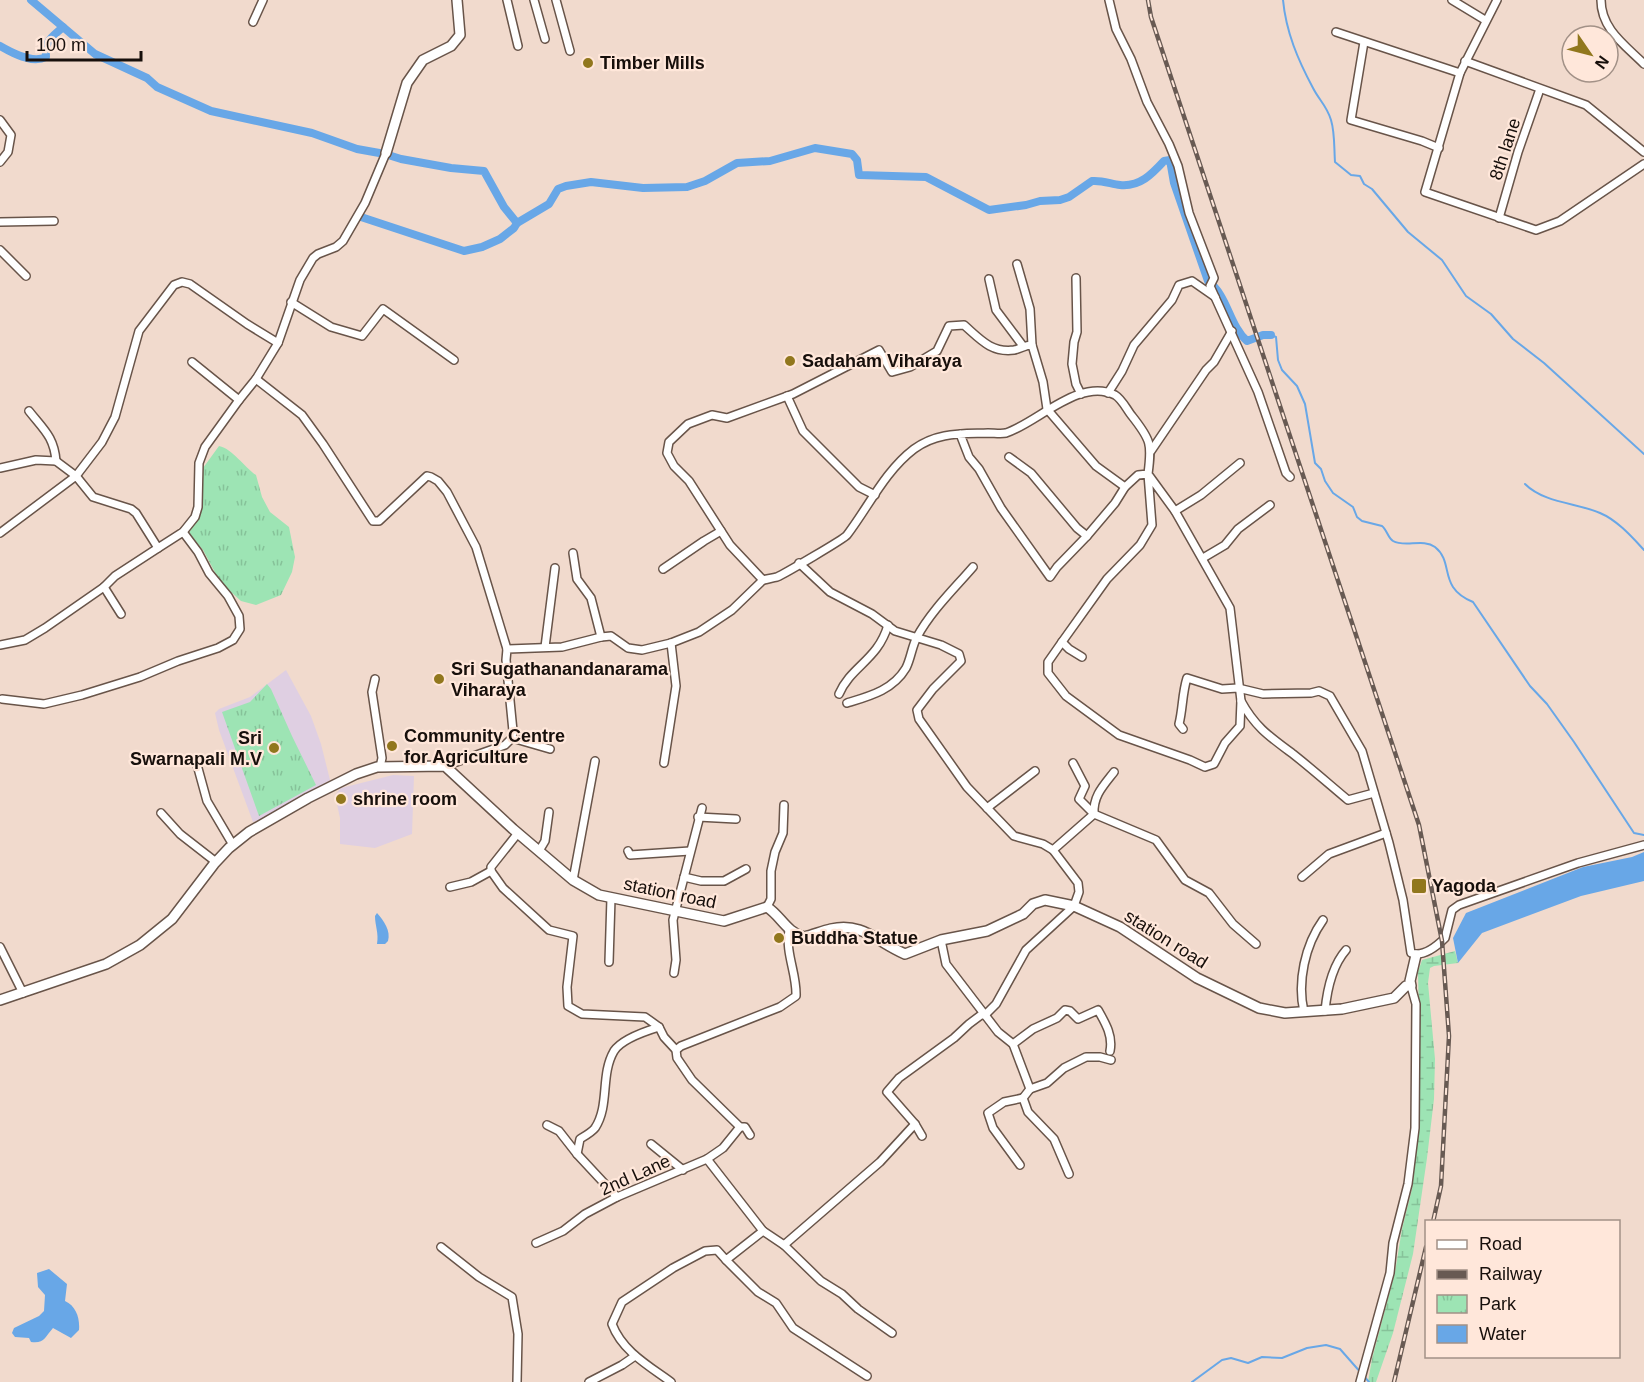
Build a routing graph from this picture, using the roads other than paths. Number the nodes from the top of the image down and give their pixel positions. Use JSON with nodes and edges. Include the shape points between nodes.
{"nodes":[{"id":1,"x":263,"y":0,"type":"edge"},
{"id":2,"x":457,"y":0,"type":"edge"},
{"id":3,"x":507,"y":0,"type":"edge"},
{"id":4,"x":534,"y":0,"type":"edge"},
{"id":5,"x":556,"y":0,"type":"edge"},
{"id":6,"x":1109,"y":0,"type":"edge"},
{"id":7,"x":1452,"y":0,"type":"edge"},
{"id":8,"x":1497,"y":0,"type":"edge"},
{"id":9,"x":1599,"y":0,"type":"edge"},
{"id":10,"x":1485,"y":21,"type":"junction"},
{"id":11,"x":253,"y":22,"type":"dead end"},
{"id":12,"x":1336,"y":32,"type":"dead end"},
{"id":13,"x":545,"y":39,"type":"dead end"},
{"id":14,"x":1364,"y":42,"type":"junction"},
{"id":15,"x":518,"y":46,"type":"dead end"},
{"id":16,"x":570,"y":51,"type":"dead end"},
{"id":17,"x":1465,"y":61,"type":"junction"},
{"id":18,"x":1644,"y":64,"type":"edge"},
{"id":19,"x":1460,"y":73,"type":"junction"},
{"id":20,"x":1540,"y":89,"type":"junction"},
{"id":21,"x":0,"y":120,"type":"edge"},
{"id":22,"x":1439,"y":148,"type":"junction"},
{"id":23,"x":1644,"y":152,"type":"edge"},
{"id":24,"x":386,"y":154,"type":"joint"},
{"id":25,"x":0,"y":162,"type":"edge"},
{"id":26,"x":1644,"y":164,"type":"edge"},
{"id":27,"x":1499,"y":218,"type":"junction"},
{"id":28,"x":54,"y":221,"type":"dead end"},
{"id":29,"x":0,"y":222,"type":"edge"},
{"id":30,"x":0,"y":250,"type":"edge"},
{"id":31,"x":1017,"y":264,"type":"dead end"},
{"id":32,"x":26,"y":276,"type":"dead end"},
{"id":33,"x":1076,"y":278,"type":"dead end"},
{"id":34,"x":989,"y":279,"type":"dead end"},
{"id":35,"x":1216,"y":298,"type":"junction"},
{"id":36,"x":291,"y":302,"type":"junction"},
{"id":37,"x":1232,"y":331,"type":"junction"},
{"id":38,"x":278,"y":343,"type":"junction"},
{"id":39,"x":1032,"y":345,"type":"junction"},
{"id":40,"x":1023,"y":346,"type":"junction"},
{"id":41,"x":454,"y":360,"type":"dead end"},
{"id":42,"x":192,"y":362,"type":"dead end"},
{"id":43,"x":256,"y":379,"type":"junction"},
{"id":44,"x":1107,"y":393,"type":"junction"},
{"id":45,"x":1081,"y":394,"type":"junction"},
{"id":46,"x":790,"y":395,"type":"junction"},
{"id":47,"x":239,"y":400,"type":"junction"},
{"id":48,"x":1047,"y":409,"type":"junction"},
{"id":49,"x":29,"y":411,"type":"dead end"},
{"id":50,"x":960,"y":434,"type":"junction"},
{"id":51,"x":1151,"y":451,"type":"junction"},
{"id":52,"x":1009,"y":457,"type":"dead end"},
{"id":53,"x":56,"y":461,"type":"junction"},
{"id":54,"x":1240,"y":463,"type":"dead end"},
{"id":55,"x":0,"y":468,"type":"edge"},
{"id":56,"x":1148,"y":474,"type":"junction"},
{"id":57,"x":76,"y":476,"type":"junction"},
{"id":58,"x":1290,"y":477,"type":"dead end"},
{"id":59,"x":1125,"y":487,"type":"junction"},
{"id":60,"x":875,"y":495,"type":"junction"},
{"id":61,"x":1270,"y":505,"type":"dead end"},
{"id":62,"x":1175,"y":511,"type":"junction"},
{"id":63,"x":721,"y":531,"type":"junction"},
{"id":64,"x":183,"y":532,"type":"junction"},
{"id":65,"x":0,"y":533,"type":"edge"},
{"id":66,"x":1087,"y":536,"type":"junction"},
{"id":67,"x":158,"y":548,"type":"junction"},
{"id":68,"x":573,"y":553,"type":"dead end"},
{"id":69,"x":1203,"y":558,"type":"junction"},
{"id":70,"x":799,"y":563,"type":"junction"},
{"id":71,"x":973,"y":567,"type":"dead end"},
{"id":72,"x":555,"y":568,"type":"dead end"},
{"id":73,"x":663,"y":569,"type":"dead end"},
{"id":74,"x":763,"y":580,"type":"junction"},
{"id":75,"x":104,"y":586,"type":"junction"},
{"id":76,"x":122,"y":614,"type":"dead end"},
{"id":77,"x":888,"y":625,"type":"junction"},
{"id":78,"x":601,"y":637,"type":"junction"},
{"id":79,"x":917,"y":637,"type":"junction"},
{"id":80,"x":1062,"y":642,"type":"junction"},
{"id":81,"x":671,"y":643,"type":"junction"},
{"id":82,"x":0,"y":645,"type":"edge"},
{"id":83,"x":545,"y":647,"type":"junction"},
{"id":84,"x":507,"y":649,"type":"junction"},
{"id":85,"x":1082,"y":657,"type":"dead end"},
{"id":86,"x":375,"y":679,"type":"dead end"},
{"id":87,"x":1238,"y":688,"type":"junction"},
{"id":88,"x":839,"y":694,"type":"dead end"},
{"id":89,"x":2,"y":699,"type":"dead end"},
{"id":90,"x":1241,"y":701,"type":"junction"},
{"id":91,"x":847,"y":703,"type":"dead end"},
{"id":92,"x":1184,"y":729,"type":"dead end"},
{"id":93,"x":512,"y":738,"type":"junction"},
{"id":94,"x":550,"y":749,"type":"dead end"},
{"id":95,"x":196,"y":761,"type":"dead end"},
{"id":96,"x":595,"y":761,"type":"dead end"},
{"id":97,"x":664,"y":763,"type":"dead end"},
{"id":98,"x":1073,"y":763,"type":"dead end"},
{"id":99,"x":445,"y":766,"type":"junction"},
{"id":100,"x":380,"y":767,"type":"junction"},
{"id":101,"x":1035,"y":771,"type":"dead end"},
{"id":102,"x":1114,"y":772,"type":"dead end"},
{"id":103,"x":1374,"y":793,"type":"junction"},
{"id":104,"x":784,"y":805,"type":"dead end"},
{"id":105,"x":702,"y":808,"type":"dead end"},
{"id":106,"x":987,"y":808,"type":"junction"},
{"id":107,"x":549,"y":812,"type":"dead end"},
{"id":108,"x":161,"y":813,"type":"dead end"},
{"id":109,"x":1094,"y":814,"type":"junction"},
{"id":110,"x":698,"y":817,"type":"junction"},
{"id":111,"x":736,"y":819,"type":"dead end"},
{"id":112,"x":518,"y":833,"type":"junction"},
{"id":113,"x":1386,"y":833,"type":"junction"},
{"id":114,"x":232,"y":845,"type":"junction"},
{"id":115,"x":1644,"y":845,"type":"edge"},
{"id":116,"x":1053,"y":850,"type":"junction"},
{"id":117,"x":539,"y":851,"type":"junction"},
{"id":118,"x":628,"y":851,"type":"dead end"},
{"id":119,"x":690,"y":851,"type":"junction"},
{"id":120,"x":216,"y":862,"type":"junction"},
{"id":121,"x":746,"y":869,"type":"dead end"},
{"id":122,"x":491,"y":871,"type":"junction"},
{"id":123,"x":684,"y":876,"type":"junction"},
{"id":124,"x":1302,"y":877,"type":"dead end"},
{"id":125,"x":573,"y":880,"type":"junction"},
{"id":126,"x":450,"y":887,"type":"dead end"},
{"id":127,"x":610,"y":898,"type":"junction"},
{"id":128,"x":1074,"y":906,"type":"junction"},
{"id":129,"x":767,"y":907,"type":"junction"},
{"id":130,"x":675,"y":910,"type":"junction"},
{"id":131,"x":1323,"y":920,"type":"dead end"},
{"id":132,"x":789,"y":930,"type":"junction"},
{"id":133,"x":941,"y":940,"type":"junction"},
{"id":134,"x":1256,"y":944,"type":"dead end"},
{"id":135,"x":0,"y":947,"type":"edge"},
{"id":136,"x":1346,"y":950,"type":"dead end"},
{"id":137,"x":1416,"y":955,"type":"junction"},
{"id":138,"x":609,"y":962,"type":"dead end"},
{"id":139,"x":674,"y":973,"type":"dead end"},
{"id":140,"x":1411,"y":986,"type":"junction"},
{"id":141,"x":23,"y":993,"type":"junction"},
{"id":142,"x":0,"y":1000,"type":"edge"},
{"id":143,"x":1325,"y":1011,"type":"junction"},
{"id":144,"x":1304,"y":1012,"type":"junction"},
{"id":145,"x":985,"y":1015,"type":"junction"},
{"id":146,"x":659,"y":1027,"type":"junction"},
{"id":147,"x":1013,"y":1044,"type":"junction"},
{"id":148,"x":676,"y":1050,"type":"junction"},
{"id":149,"x":1110,"y":1052,"type":"dead end"},
{"id":150,"x":1111,"y":1060,"type":"dead end"},
{"id":151,"x":1030,"y":1089,"type":"junction"},
{"id":152,"x":1023,"y":1098,"type":"junction"},
{"id":153,"x":915,"y":1124,"type":"junction"},
{"id":154,"x":547,"y":1125,"type":"dead end"},
{"id":155,"x":740,"y":1127,"type":"junction"},
{"id":156,"x":750,"y":1135,"type":"dead end"},
{"id":157,"x":922,"y":1136,"type":"dead end"},
{"id":158,"x":651,"y":1144,"type":"dead end"},
{"id":159,"x":577,"y":1154,"type":"junction"},
{"id":160,"x":707,"y":1159,"type":"junction"},
{"id":161,"x":1020,"y":1165,"type":"dead end"},
{"id":162,"x":683,"y":1170,"type":"junction"},
{"id":163,"x":1069,"y":1174,"type":"dead end"},
{"id":164,"x":617,"y":1197,"type":"junction"},
{"id":165,"x":764,"y":1231,"type":"junction"},
{"id":166,"x":536,"y":1243,"type":"dead end"},
{"id":167,"x":784,"y":1245,"type":"junction"},
{"id":168,"x":441,"y":1247,"type":"dead end"},
{"id":169,"x":726,"y":1260,"type":"junction"},
{"id":170,"x":892,"y":1333,"type":"dead end"},
{"id":171,"x":635,"y":1356,"type":"junction"},
{"id":172,"x":867,"y":1376,"type":"dead end"},
{"id":173,"x":1362,"y":1376,"type":"edge"},
{"id":174,"x":517,"y":1382,"type":"edge"},
{"id":175,"x":589,"y":1382,"type":"edge"},
{"id":176,"x":671,"y":1382,"type":"edge"}],
"edges":[{"from":1,"to":11,"type":"street"},
{"from":2,"to":24,"type":"street","via":[[460,35],[451,46],[423,60],[407,83]]},
{"from":3,"to":15,"type":"street"},
{"from":4,"to":13,"type":"street"},
{"from":5,"to":16,"type":"street"},
{"from":6,"to":35,"type":"street","via":[[1116,29],[1178,166],[1189,213],[1214,278],[1210,286]]},
{"from":7,"to":10,"type":"street"},
{"from":8,"to":10,"type":"street"},
{"from":9,"to":18,"type":"street","via":[[1603,19],[1613,34]]},
{"from":10,"to":17,"type":"street"},
{"from":12,"to":14,"type":"street"},
{"from":14,"to":19,"type":"street"},
{"from":14,"to":22,"type":"street","via":[[1351,120]]},
{"from":17,"to":19,"type":"street"},
{"from":17,"to":20,"type":"street"},
{"from":19,"to":22,"type":"street"},
{"from":20,"to":23,"type":"street","via":[[1586,105]]},
{"from":20,"to":27,"type":"street","name":"8th lane"},
{"from":21,"to":25,"type":"street","via":[[11,135],[8,152]]},
{"from":22,"to":27,"type":"street","via":[[1425,192]]},
{"from":24,"to":36,"type":"street","via":[[343,241],[313,258]]},
{"from":26,"to":27,"type":"street","via":[[1560,220],[1536,230]]},
{"from":28,"to":29,"type":"street"},
{"from":30,"to":32,"type":"street"},
{"from":31,"to":39,"type":"street","via":[[1030,309]]},
{"from":33,"to":45,"type":"street","via":[[1077,332],[1072,364]]},
{"from":34,"to":40,"type":"street","via":[[996,310]]},
{"from":35,"to":37,"type":"street"},
{"from":35,"to":44,"type":"street","via":[[1192,281],[1179,285],[1172,300],[1134,345]]},
{"from":36,"to":38,"type":"street"},
{"from":36,"to":41,"type":"street","via":[[331,327],[363,336],[383,309]]},
{"from":37,"to":51,"type":"street"},
{"from":37,"to":58,"type":"street"},
{"from":38,"to":43,"type":"street"},
{"from":38,"to":57,"type":"street","via":[[190,284],[174,285],[140,331],[115,417]]},
{"from":39,"to":40,"type":"street"},
{"from":39,"to":48,"type":"street"},
{"from":40,"to":46,"type":"street","via":[[1017,350],[992,350],[964,325],[949,326],[937,351],[910,368],[892,372],[879,350]]},
{"from":42,"to":47,"type":"street"},
{"from":43,"to":47,"type":"street"},
{"from":43,"to":84,"type":"street","via":[[302,416],[373,521],[379,521],[427,476],[438,481],[476,547]]},
{"from":44,"to":45,"type":"street"},
{"from":44,"to":51,"type":"street","via":[[1117,396],[1147,435]]},
{"from":45,"to":48,"type":"street"},
{"from":46,"to":60,"type":"street","via":[[803,430],[859,487]]},
{"from":46,"to":63,"type":"street","via":[[727,418],[712,415],[688,424],[669,442],[667,453],[674,466],[689,481]]},
{"from":47,"to":64,"type":"street","via":[[201,456],[198,512]]},
{"from":48,"to":50,"type":"street","via":[[1005,433]]},
{"from":48,"to":59,"type":"street","via":[[1096,466]]},
{"from":49,"to":53,"type":"street","via":[[52,440]]},
{"from":50,"to":60,"type":"street","via":[[926,440],[882,482]]},
{"from":50,"to":66,"type":"street","via":[[969,457],[1001,508],[1050,577]]},
{"from":51,"to":56,"type":"street"},
{"from":52,"to":66,"type":"street","via":[[1031,473]]},
{"from":53,"to":55,"type":"street","via":[[36,460]]},
{"from":53,"to":57,"type":"street"},
{"from":54,"to":62,"type":"street"},
{"from":56,"to":59,"type":"street","via":[[1138,475]]},
{"from":56,"to":62,"type":"street"},
{"from":56,"to":80,"type":"street","via":[[1152,525]]},
{"from":57,"to":65,"type":"street"},
{"from":57,"to":67,"type":"street","via":[[93,497],[136,513]]},
{"from":59,"to":66,"type":"street"},
{"from":60,"to":70,"type":"street","via":[[845,538]]},
{"from":61,"to":69,"type":"street","via":[[1238,529],[1225,545]]},
{"from":62,"to":69,"type":"street"},
{"from":63,"to":73,"type":"street"},
{"from":63,"to":74,"type":"street"},
{"from":64,"to":67,"type":"street"},
{"from":64,"to":89,"type":"street","via":[[239,616],[240,629],[233,640],[140,677],[44,704]]},
{"from":67,"to":75,"type":"street"},
{"from":68,"to":78,"type":"street","via":[[577,579],[591,598]]},
{"from":69,"to":87,"type":"street","via":[[1230,608]]},
{"from":70,"to":74,"type":"street","via":[[779,576]]},
{"from":70,"to":77,"type":"street","via":[[830,592]]},
{"from":71,"to":79,"type":"street"},
{"from":72,"to":83,"type":"street"},
{"from":74,"to":81,"type":"street","via":[[732,610],[699,632]]},
{"from":75,"to":76,"type":"street"},
{"from":75,"to":82,"type":"street","via":[[25,640]]},
{"from":77,"to":79,"type":"street"},
{"from":77,"to":88,"type":"street","via":[[884,639],[843,684]]},
{"from":78,"to":81,"type":"street","via":[[611,636],[628,648],[642,650]]},
{"from":78,"to":83,"type":"street"},
{"from":79,"to":91,"type":"street","via":[[906,667],[895,681],[879,693]]},
{"from":79,"to":106,"type":"street","via":[[959,654],[961,661],[917,710],[929,736]]},
{"from":80,"to":85,"type":"street"},
{"from":80,"to":90,"type":"street","via":[[1048,662],[1048,674],[1066,696],[1119,735],[1205,767],[1214,764],[1240,726]]},
{"from":81,"to":97,"type":"street","via":[[676,686]]},
{"from":83,"to":84,"type":"street"},
{"from":84,"to":93,"type":"street"},
{"from":86,"to":100,"type":"street","via":[[372,692]]},
{"from":87,"to":90,"type":"street"},
{"from":87,"to":92,"type":"street","via":[[1222,689],[1187,678],[1179,723]]},
{"from":87,"to":103,"type":"street","via":[[1263,694],[1319,691],[1330,696],[1362,752]]},
{"from":90,"to":103,"type":"street","via":[[1250,719],[1268,737],[1348,800]]},
{"from":93,"to":94,"type":"street"},
{"from":93,"to":99,"type":"street","via":[[505,746]]},
{"from":95,"to":114,"type":"street","via":[[207,801]]},
{"from":96,"to":125,"type":"street"},
{"from":98,"to":109,"type":"street","via":[[1085,786],[1079,799]]},
{"from":99,"to":100,"type":"street"},
{"from":99,"to":112,"type":"street","name":"station road"},
{"from":100,"to":114,"type":"street","via":[[356,774],[308,798]]},
{"from":101,"to":106,"type":"street"},
{"from":102,"to":109,"type":"street","via":[[1100,790]]},
{"from":103,"to":113,"type":"street"},
{"from":104,"to":129,"type":"street","via":[[783,833],[775,852]]},
{"from":105,"to":110,"type":"street"},
{"from":106,"to":116,"type":"street","via":[[1014,836]]},
{"from":107,"to":117,"type":"street","via":[[545,841]]},
{"from":108,"to":120,"type":"street","via":[[180,834]]},
{"from":109,"to":116,"type":"street"},
{"from":109,"to":134,"type":"street","via":[[1156,840],[1185,880],[1209,893],[1233,924]]},
{"from":110,"to":111,"type":"street"},
{"from":110,"to":119,"type":"street"},
{"from":112,"to":117,"type":"street","name":"station road"},
{"from":112,"to":122,"type":"street"},
{"from":113,"to":124,"type":"street","via":[[1329,854]]},
{"from":113,"to":137,"type":"street","via":[[1411,953]]},
{"from":114,"to":120,"type":"street"},
{"from":115,"to":137,"type":"street","via":[[1578,863],[1459,905],[1452,910],[1445,938],[1434,948]]},
{"from":116,"to":128,"type":"street","via":[[1078,883]]},
{"from":117,"to":125,"type":"street","name":"station road"},
{"from":118,"to":119,"type":"street","via":[[630,855]]},
{"from":119,"to":123,"type":"street"},
{"from":120,"to":141,"type":"street","via":[[172,919],[140,945],[106,964]]},
{"from":121,"to":123,"type":"street","via":[[724,881]]},
{"from":122,"to":126,"type":"street"},
{"from":122,"to":146,"type":"street","via":[[503,888],[549,930],[573,936],[568,1006],[582,1014],[645,1017]]},
{"from":123,"to":130,"type":"street"},
{"from":125,"to":127,"type":"street","name":"station road"},
{"from":127,"to":130,"type":"street","name":"station road"},
{"from":127,"to":138,"type":"street"},
{"from":128,"to":133,"type":"street","name":"station road","via":[[1045,900],[987,931]]},
{"from":128,"to":144,"type":"street","name":"station road","via":[[1120,927],[1197,978],[1259,1008]]},
{"from":128,"to":145,"type":"street","via":[[1026,950],[996,1004]]},
{"from":129,"to":130,"type":"street","name":"station road","via":[[724,921]]},
{"from":129,"to":132,"type":"street"},
{"from":130,"to":139,"type":"street"},
{"from":131,"to":144,"type":"street","via":[[1312,938],[1303,972]]},
{"from":132,"to":133,"type":"street","name":"station road","via":[[804,937],[830,929],[861,928],[904,954]]},
{"from":132,"to":148,"type":"street","via":[[796,996],[780,1007]]},
{"from":133,"to":145,"type":"street","via":[[946,964]]},
{"from":135,"to":141,"type":"street"},
{"from":136,"to":143,"type":"street","via":[[1331,977]]},
{"from":137,"to":140,"type":"street"},
{"from":140,"to":143,"type":"street","name":"station road","via":[[1394,998]]},
{"from":140,"to":173,"type":"street","via":[[1416,1004],[1415,1128],[1408,1184],[1390,1273]]},
{"from":141,"to":142,"type":"street"},
{"from":143,"to":144,"type":"street","name":"station road"},
{"from":145,"to":147,"type":"street"},
{"from":145,"to":153,"type":"street","via":[[899,1078],[887,1092]]},
{"from":146,"to":148,"type":"street"},
{"from":146,"to":159,"type":"street","via":[[639,1033],[615,1049],[605,1075],[603,1109],[594,1129],[580,1139]]},
{"from":147,"to":149,"type":"street","via":[[1065,1010],[1078,1019],[1098,1010],[1112,1044]]},
{"from":147,"to":151,"type":"street"},
{"from":148,"to":155,"type":"street","via":[[692,1080]]},
{"from":150,"to":151,"type":"street","via":[[1086,1058]]},
{"from":151,"to":152,"type":"street"},
{"from":152,"to":161,"type":"street","via":[[1004,1102],[988,1113],[993,1128]]},
{"from":152,"to":163,"type":"street","via":[[1028,1112],[1054,1139]]},
{"from":153,"to":157,"type":"street"},
{"from":153,"to":167,"type":"street","via":[[880,1162]]},
{"from":154,"to":159,"type":"street","via":[[559,1131]]},
{"from":155,"to":156,"type":"street","via":[[745,1127]]},
{"from":155,"to":160,"type":"street","name":"2nd Lane","via":[[723,1148]]},
{"from":158,"to":162,"type":"street"},
{"from":159,"to":164,"type":"street"},
{"from":160,"to":162,"type":"street","name":"2nd Lane"},
{"from":160,"to":165,"type":"street"},
{"from":162,"to":164,"type":"street","name":"2nd Lane"},
{"from":164,"to":166,"type":"street","name":"2nd Lane"},
{"from":165,"to":167,"type":"street"},
{"from":165,"to":169,"type":"street"},
{"from":167,"to":170,"type":"street","via":[[821,1281]]},
{"from":168,"to":174,"type":"street","via":[[512,1297],[518,1334]]},
{"from":169,"to":171,"type":"street","via":[[717,1251],[705,1251],[622,1302],[612,1324],[617,1337]]},
{"from":169,"to":172,"type":"street","via":[[758,1292],[776,1303],[793,1328]]},
{"from":171,"to":175,"type":"street"},
{"from":171,"to":176,"type":"street"}]}
